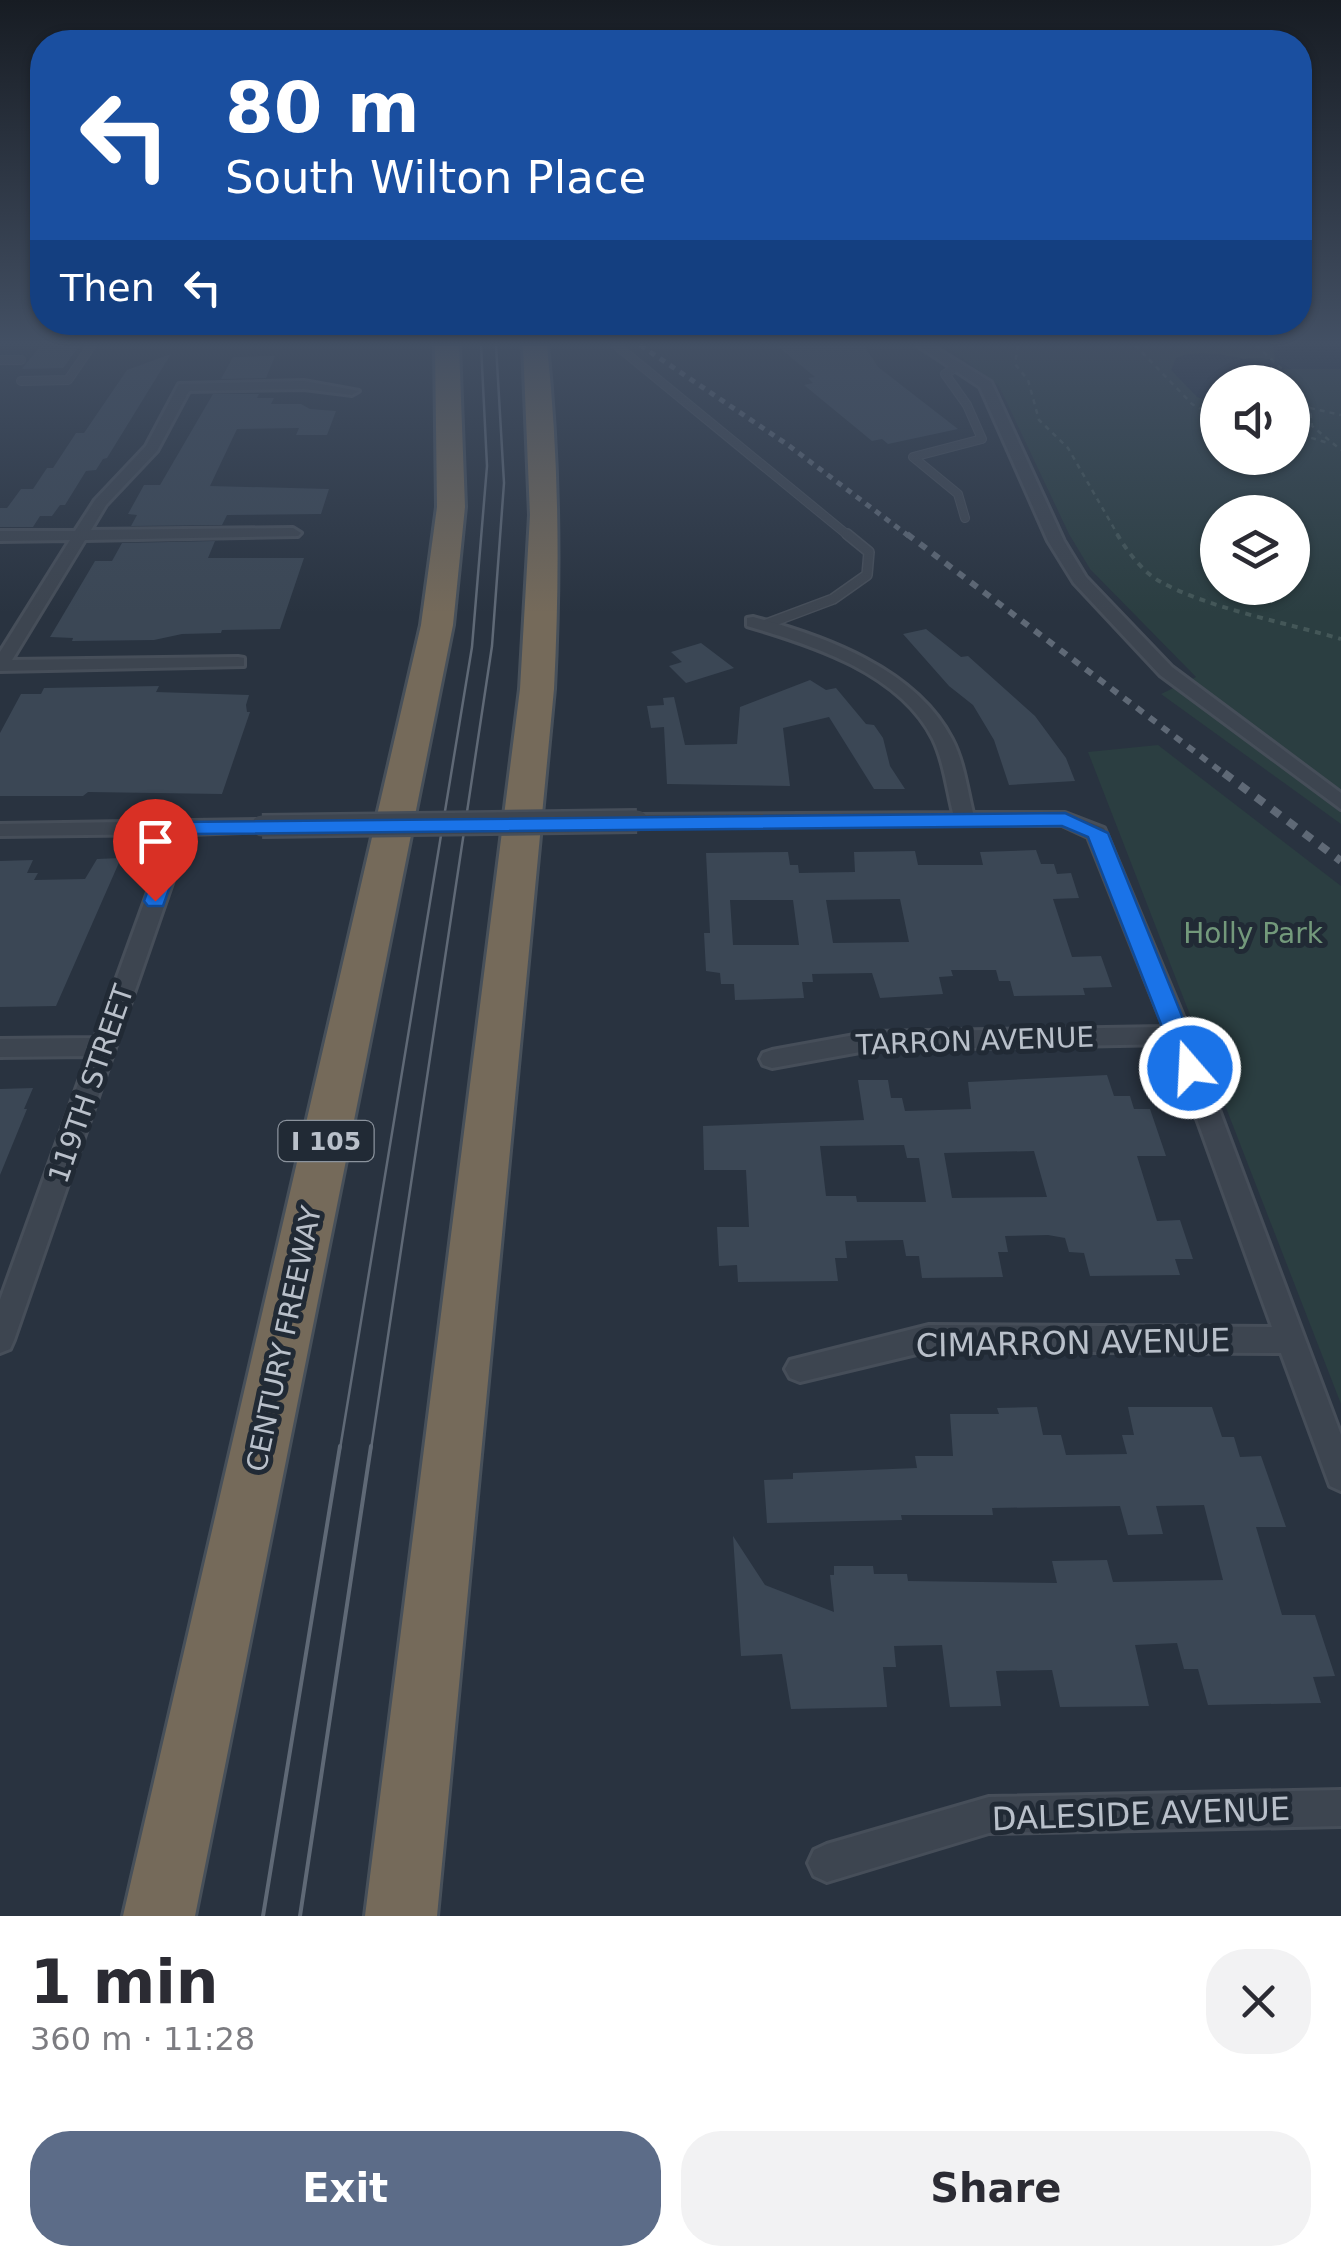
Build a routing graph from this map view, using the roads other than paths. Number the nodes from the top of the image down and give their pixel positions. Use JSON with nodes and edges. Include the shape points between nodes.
{"nodes":[{"id":1,"x":159,"y":434,"type":"edge"},
{"id":2,"x":450,"y":434,"type":"edge"},
{"id":3,"x":544,"y":434,"type":"edge"},
{"id":4,"x":725,"y":434,"type":"edge"},
{"id":5,"x":980,"y":434,"type":"edge"},
{"id":6,"x":1008,"y":434,"type":"edge"},
{"id":7,"x":965,"y":518,"type":"dead end"},
{"id":8,"x":293,"y":533,"type":"dead end"},
{"id":9,"x":78,"y":535,"type":"junction"},
{"id":10,"x":0,"y":536,"type":"edge"},
{"id":11,"x":758,"y":623,"type":"joint"},
{"id":12,"x":238,"y":662,"type":"dead end"},
{"id":13,"x":0,"y":666,"type":"edge"},
{"id":14,"x":1341,"y":803,"type":"edge"},
{"id":15,"x":965,"y":819,"type":"junction"},
{"id":16,"x":180,"y":828,"type":"junction"},
{"id":17,"x":0,"y":830,"type":"edge"},
{"id":18,"x":1180,"y":1035,"type":"junction"},
{"id":19,"x":104,"y":1046,"type":"junction"},
{"id":20,"x":0,"y":1048,"type":"edge"},
{"id":21,"x":772,"y":1058,"type":"dead end"},
{"id":22,"x":0,"y":1340,"type":"edge"},
{"id":23,"x":1290,"y":1340,"type":"junction"},
{"id":24,"x":800,"y":1369,"type":"dead end"},
{"id":25,"x":1341,"y":1476,"type":"edge"},
{"id":26,"x":1341,"y":1808,"type":"edge"},
{"id":27,"x":827,"y":1863,"type":"dead end"},
{"id":28,"x":159,"y":1916,"type":"edge"},
{"id":29,"x":401,"y":1916,"type":"edge"}],
"edges":[{"from":1,"to":9,"type":"street"},
{"from":2,"to":28,"type":"highway","name":"CENTURY FREEWAY","number":"I 105","via":[[451,507],[437,625]]},
{"from":3,"to":29,"type":"highway","via":[[546,518],[516,893]]},
{"from":4,"to":11,"type":"lane","via":[[869,552],[866,576],[846,590],[799,615]]},
{"from":5,"to":7,"type":"lane","via":[[913,457],[958,494]]},
{"from":6,"to":14,"type":"street","via":[[1080,580],[1166,672]]},
{"from":8,"to":9,"type":"street"},
{"from":9,"to":10,"type":"street"},
{"from":9,"to":13,"type":"street"},
{"from":11,"to":15,"type":"street","via":[[898,685],[940,732]]},
{"from":12,"to":13,"type":"street"},
{"from":15,"to":16,"type":"street","bridge":true},
{"from":15,"to":18,"type":"street","via":[[1079,822],[1097,833]]},
{"from":16,"to":17,"type":"street"},
{"from":16,"to":19,"type":"street","name":"119TH STREET"},
{"from":18,"to":21,"type":"street","name":"TARRON AVENUE","via":[[870,1041]]},
{"from":18,"to":23,"type":"street"},
{"from":19,"to":20,"type":"street"},
{"from":19,"to":22,"type":"street","name":"119TH STREET"},
{"from":23,"to":24,"type":"street","name":"CIMARRON AVENUE","via":[[929,1338]]},
{"from":23,"to":25,"type":"street"},
{"from":26,"to":27,"type":"street","name":"DALESIDE AVENUE","via":[[989,1815]]}]}
